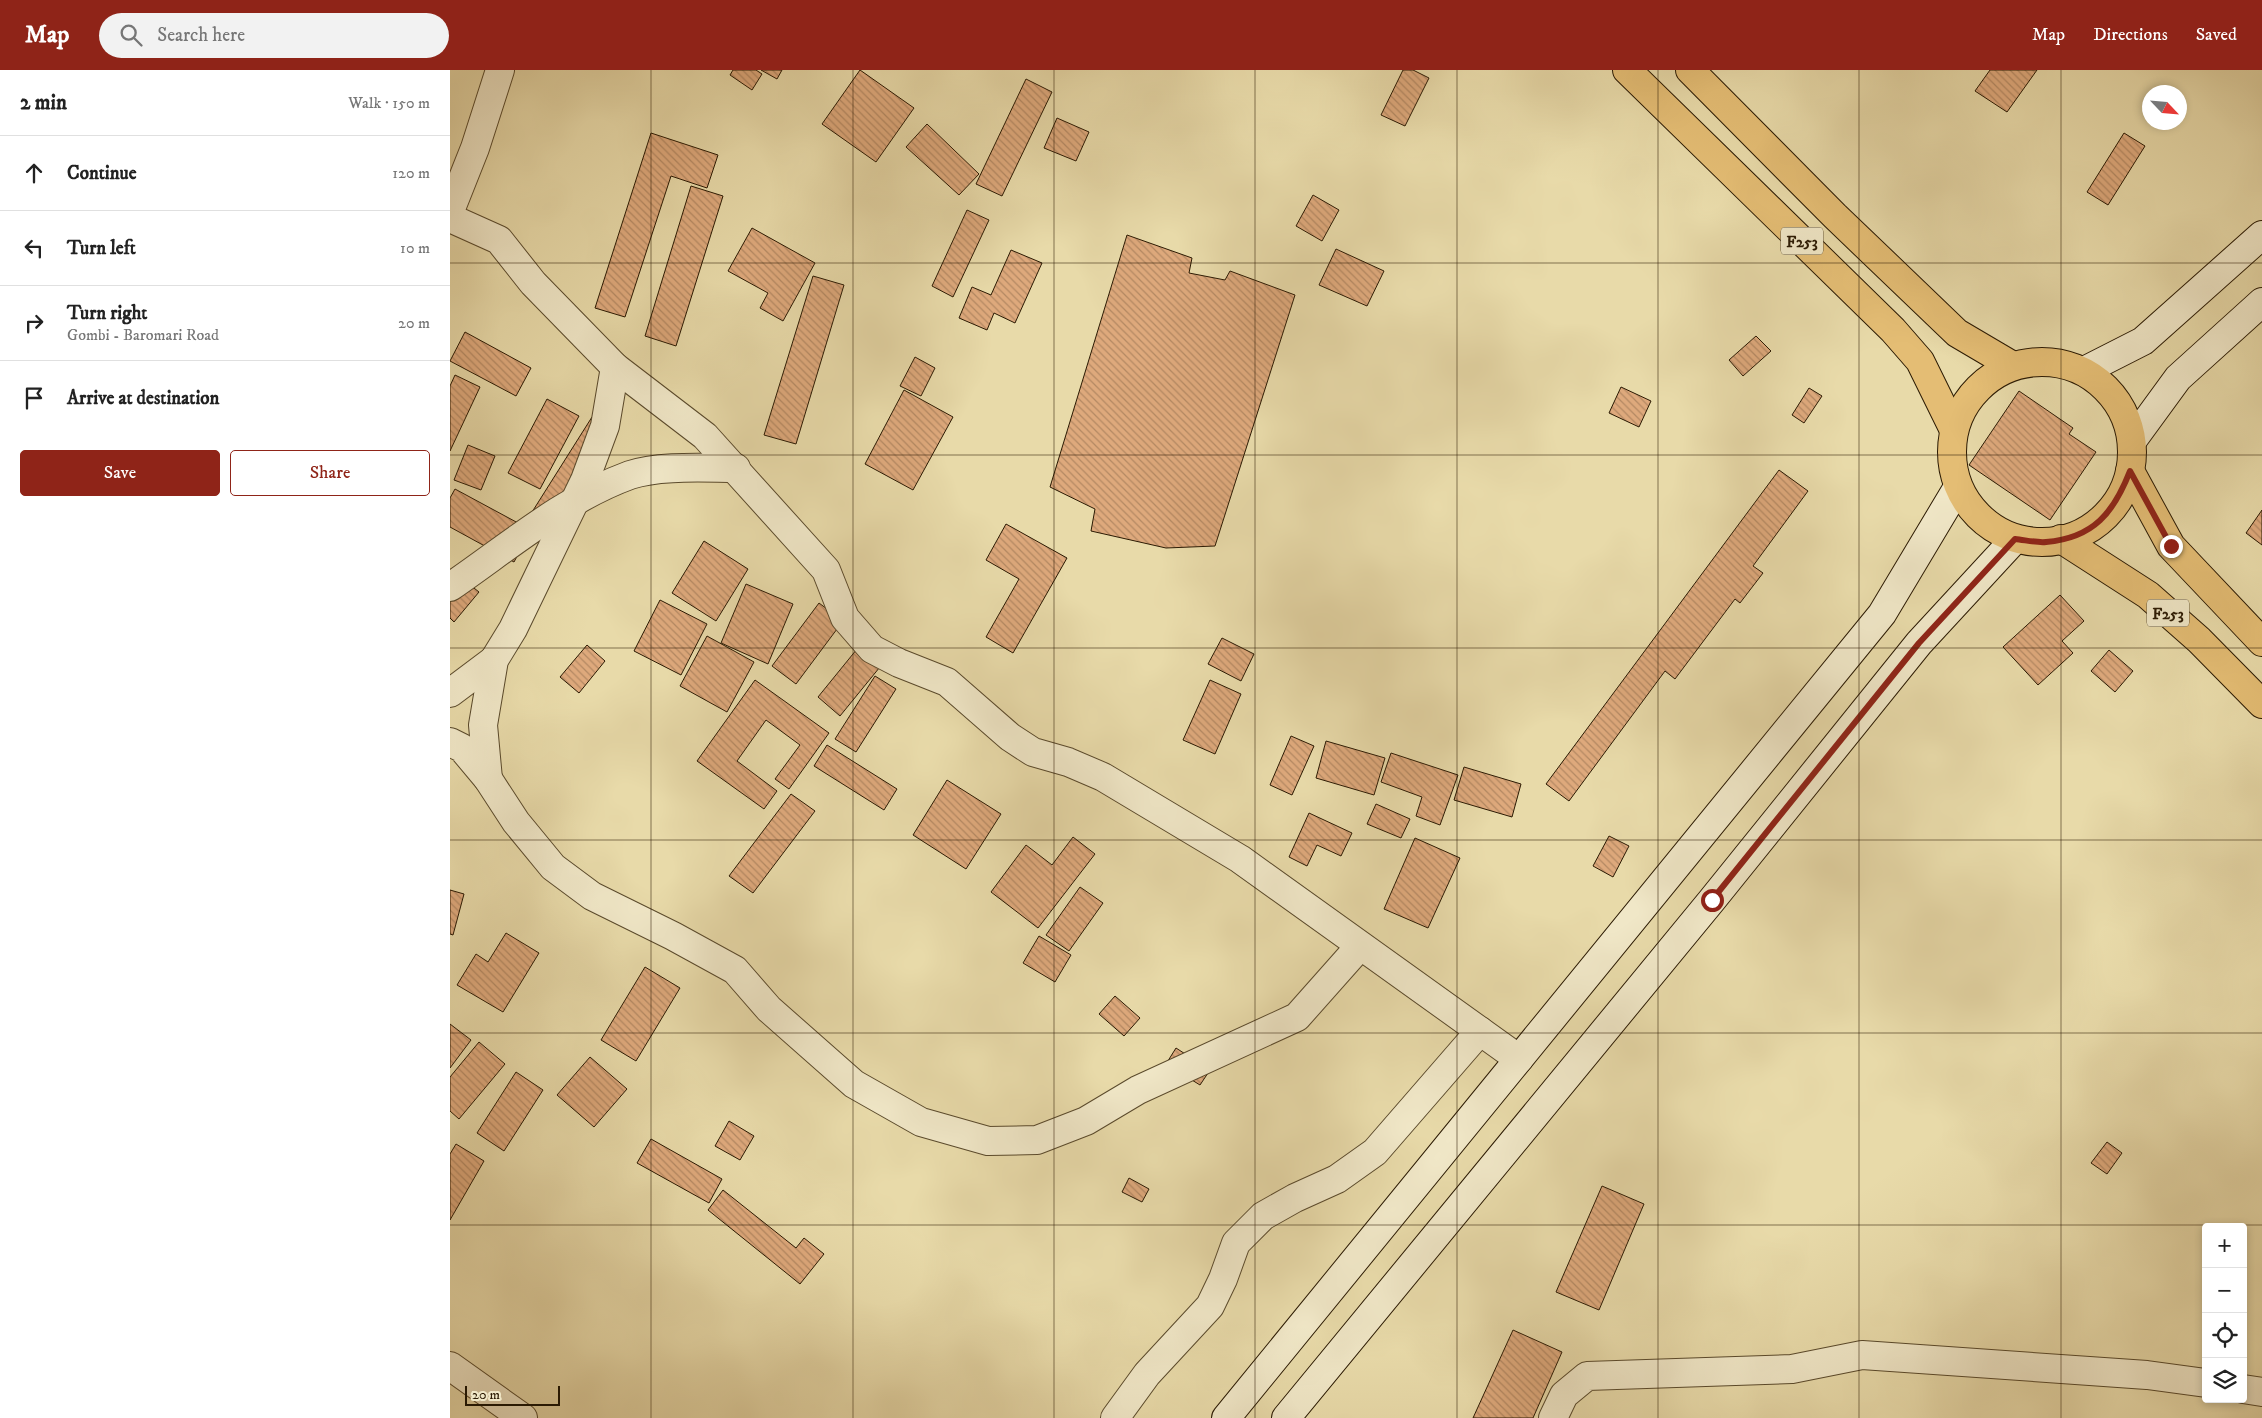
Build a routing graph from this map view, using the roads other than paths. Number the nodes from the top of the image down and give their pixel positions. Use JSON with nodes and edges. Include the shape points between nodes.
{"nodes":[{"id":1,"x":500,"y":70,"type":"edge"},
{"id":2,"x":1627,"y":70,"type":"edge"},
{"id":3,"x":1690,"y":70,"type":"edge"},
{"id":4,"x":450,"y":211,"type":"edge"},
{"id":5,"x":450,"y":218,"type":"edge"},
{"id":6,"x":2262,"y":235,"type":"edge"},
{"id":7,"x":2262,"y":302,"type":"edge"},
{"id":8,"x":2013,"y":366,"type":"junction"},
{"id":9,"x":615,"y":367,"type":"junction"},
{"id":10,"x":2084,"y":371,"type":"junction"},
{"id":11,"x":1954,"y":430,"type":"junction"},
{"id":12,"x":2132,"y":441,"type":"junction"},
{"id":13,"x":736,"y":468,"type":"junction"},
{"id":14,"x":2130,"y":471,"type":"junction"},
{"id":15,"x":1958,"y":486,"type":"junction"},
{"id":16,"x":575,"y":500,"type":"junction"},
{"id":17,"x":2015,"y":539,"type":"junction"},
{"id":18,"x":2062,"y":539,"type":"junction"},
{"id":19,"x":450,"y":588,"type":"edge"},
{"id":20,"x":2262,"y":642,"type":"edge"},
{"id":21,"x":494,"y":660,"type":"junction"},
{"id":22,"x":450,"y":692,"type":"edge"},
{"id":23,"x":2262,"y":704,"type":"edge"},
{"id":24,"x":450,"y":742,"type":"edge"},
{"id":25,"x":488,"y":779,"type":"junction"},
{"id":26,"x":1360,"y":946,"type":"junction"},
{"id":27,"x":1480,"y":1031,"type":"junction"},
{"id":28,"x":1519,"y":1059,"type":"junction"},
{"id":29,"x":450,"y":1366,"type":"edge"},
{"id":30,"x":2202,"y":1382,"type":"edge"},
{"id":31,"x":2247,"y":1390,"type":"edge"},
{"id":32,"x":2262,"y":1392,"type":"edge"},
{"id":33,"x":524,"y":1418,"type":"edge"},
{"id":34,"x":1115,"y":1418,"type":"edge"},
{"id":35,"x":1226,"y":1418,"type":"edge"},
{"id":36,"x":1286,"y":1418,"type":"edge"},
{"id":37,"x":1553,"y":1418,"type":"edge"}],
"edges":[{"from":1,"to":4,"type":"street","via":[[475,148]]},
{"from":2,"to":11,"type":"main road","number":"F253","via":[[1893,330],[1931,380]]},
{"from":3,"to":8,"type":"main road","number":"F253","via":[[1957,333]]},
{"from":5,"to":9,"type":"street","via":[[499,240],[533,283]]},
{"from":6,"to":10,"type":"street","via":[[2143,342]]},
{"from":7,"to":12,"type":"street","via":[[2178,378]]},
{"from":8,"to":10,"type":"main road","number":"F253","via":[[2037,361],[2061,363]]},
{"from":8,"to":11,"type":"main road","number":"F253","via":[[1987,380],[1966,402]]},
{"from":9,"to":13,"type":"street","via":[[705,436]]},
{"from":9,"to":16,"type":"street","via":[[605,426]]},
{"from":10,"to":12,"type":"main road","number":"F253","via":[[2108,388],[2124,413]]},
{"from":11,"to":15,"type":"main road","number":"F253","via":[[1952,458]]},
{"from":12,"to":14,"type":"main road","number":"F253"},
{"from":13,"to":16,"type":"street","via":[[679,468],[632,475]]},
{"from":13,"to":26,"type":"street","via":[[826,570],[845,618],[872,649],[947,682],[1010,737],[1033,752],[1103,777],[1240,859]]},
{"from":14,"to":18,"type":"main road","number":"F253","via":[[2119,499],[2100,522],[2074,537]]},
{"from":14,"to":20,"type":"main road","number":"F253","via":[[2171,546]]},
{"from":15,"to":17,"type":"main road","number":"F253","via":[[1972,509],[1991,527]]},
{"from":15,"to":28,"type":"street","via":[[1882,614]]},
{"from":16,"to":19,"type":"street"},
{"from":16,"to":21,"type":"street","via":[[513,629]]},
{"from":17,"to":18,"type":"main road","number":"F253","via":[[2045,543]]},
{"from":17,"to":36,"type":"street","via":[[1919,643]]},
{"from":18,"to":23,"type":"main road","number":"F253","via":[[2148,595],[2199,640]]},
{"from":21,"to":22,"type":"street"},
{"from":21,"to":25,"type":"street","via":[[483,725]]},
{"from":24,"to":25,"type":"street","via":[[462,748]]},
{"from":25,"to":26,"type":"street","via":[[516,822],[553,867],[592,896],[735,970],[769,1009],[854,1084],[921,1122],[988,1141],[1037,1140],[1086,1121],[1138,1090],[1297,1017]]},
{"from":26,"to":27,"type":"street"},
{"from":27,"to":28,"type":"street"},
{"from":27,"to":34,"type":"street","via":[[1375,1152],[1337,1179],[1263,1216],[1236,1242],[1210,1306],[1147,1374]]},
{"from":28,"to":35,"type":"street"},
{"from":29,"to":33,"type":"street"},
{"from":30,"to":37,"type":"street","via":[[2148,1375],[1862,1356],[1792,1369],[1587,1376],[1564,1395]]},
{"from":31,"to":32,"type":"street"}]}
